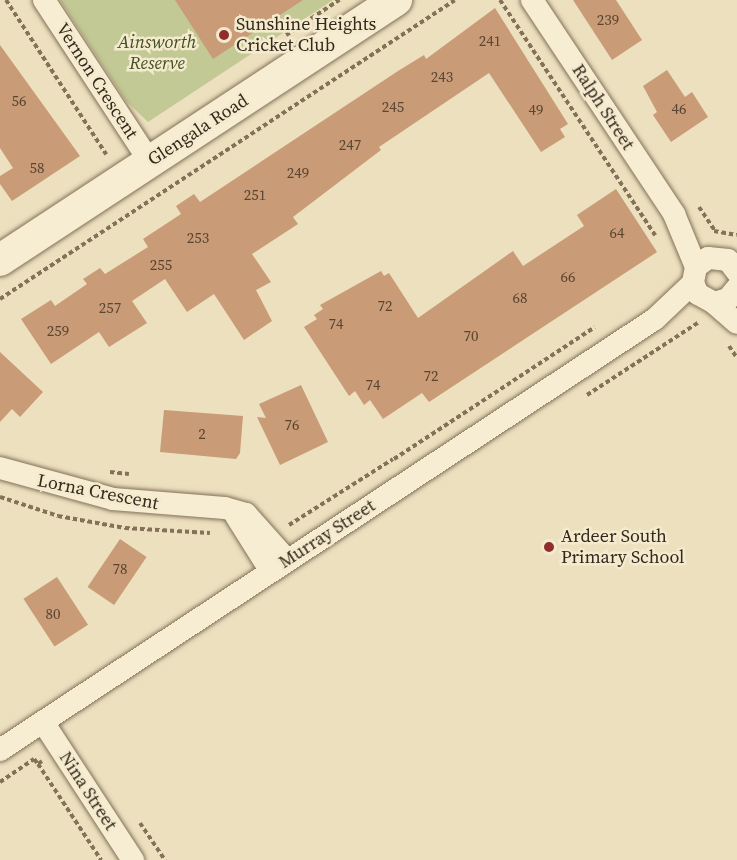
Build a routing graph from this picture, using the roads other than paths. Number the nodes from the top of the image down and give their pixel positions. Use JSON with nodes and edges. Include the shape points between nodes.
{"nodes":[{"id":1,"x":44,"y":0,"type":"edge"},
{"id":2,"x":396,"y":0,"type":"edge"},
{"id":3,"x":532,"y":0,"type":"edge"},
{"id":4,"x":150,"y":162,"type":"junction"},
{"id":5,"x":674,"y":214,"type":"junction"},
{"id":6,"x":0,"y":260,"type":"edge"},
{"id":7,"x":730,"y":261,"type":"edge"},
{"id":8,"x":737,"y":288,"type":"edge"},
{"id":9,"x":702,"y":295,"type":"junction"},
{"id":10,"x":731,"y":332,"type":"edge"},
{"id":11,"x":0,"y":468,"type":"edge"},
{"id":12,"x":279,"y":565,"type":"junction"},
{"id":13,"x":43,"y":722,"type":"junction"},
{"id":14,"x":0,"y":750,"type":"edge"},
{"id":15,"x":133,"y":860,"type":"edge"}],
"edges":[{"from":1,"to":4,"type":"street","name":"Vernon Crescent"},
{"from":2,"to":4,"type":"street","name":"Glengala Road"},
{"from":3,"to":5,"type":"street","name":"Ralph Street"},
{"from":4,"to":6,"type":"street","name":"Glengala Road"},
{"from":5,"to":7,"type":"street","name":"Ralph Street"},
{"from":5,"to":9,"type":"street","name":"Ralph Street"},
{"from":7,"to":9,"type":"street"},
{"from":8,"to":9,"type":"street","via":[[728,299]]},
{"from":9,"to":10,"type":"street","name":"Ralph Street"},
{"from":9,"to":12,"type":"street","name":"Murray Street","via":[[655,319]]},
{"from":11,"to":12,"type":"street","name":"Lorna Crescent","via":[[113,499],[232,510]]},
{"from":12,"to":13,"type":"street","name":"Murray Street"},
{"from":13,"to":14,"type":"street","name":"Murray Street"},
{"from":13,"to":15,"type":"street","name":"Nina Street"}]}
